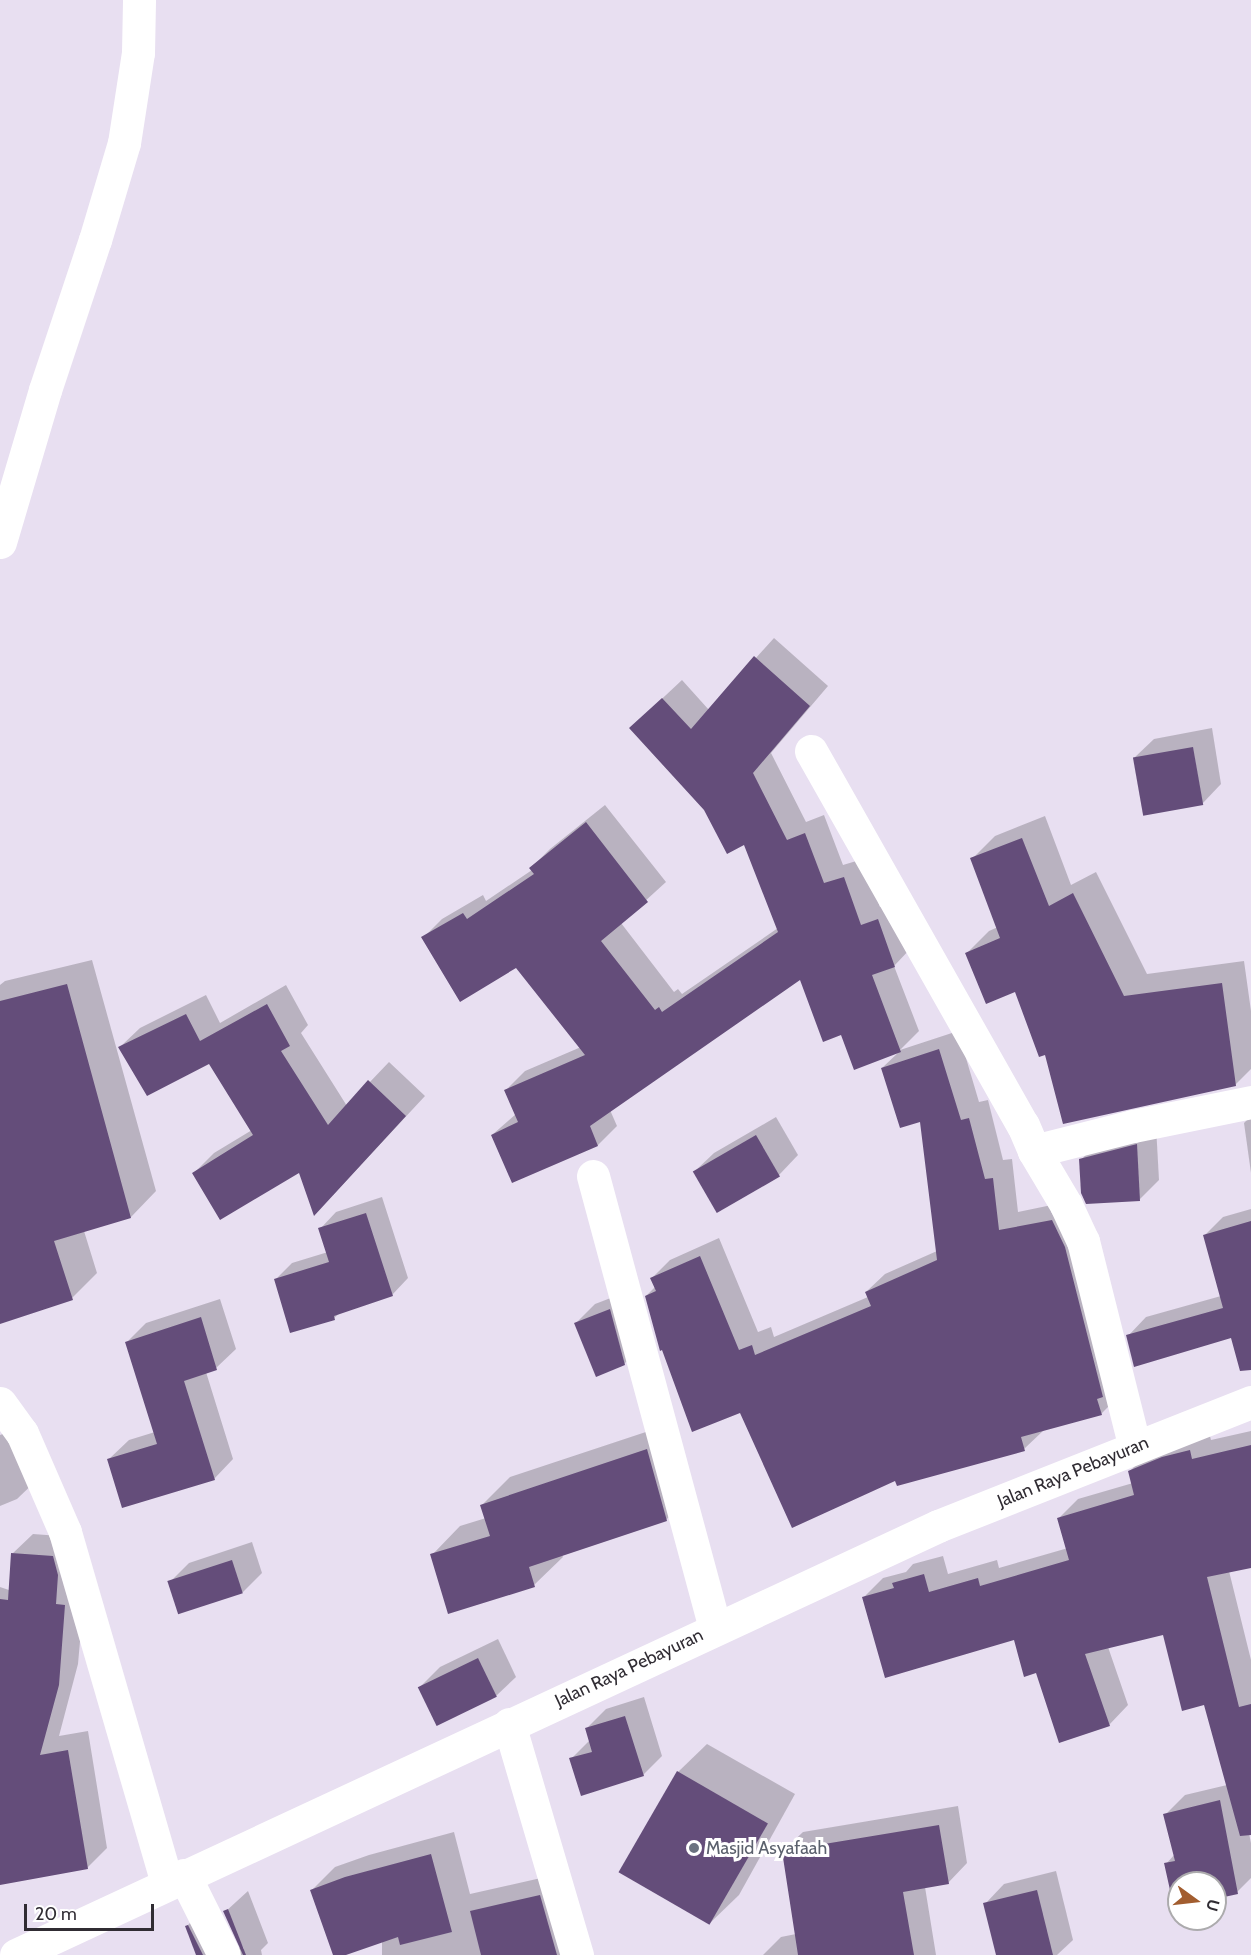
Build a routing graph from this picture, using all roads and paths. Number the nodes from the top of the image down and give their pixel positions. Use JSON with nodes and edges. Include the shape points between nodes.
{"nodes":[{"id":1,"x":139,"y":0,"type":"edge"},
{"id":2,"x":0,"y":542,"type":"edge"},
{"id":3,"x":811,"y":751,"type":"dead end"},
{"id":4,"x":1251,"y":1102,"type":"edge"},
{"id":5,"x":1034,"y":1151,"type":"junction"},
{"id":6,"x":593,"y":1176,"type":"dead end"},
{"id":7,"x":1251,"y":1402,"type":"edge"},
{"id":8,"x":0,"y":1403,"type":"edge"},
{"id":9,"x":1135,"y":1448,"type":"junction"},
{"id":10,"x":715,"y":1628,"type":"junction"},
{"id":11,"x":508,"y":1724,"type":"junction"},
{"id":12,"x":176,"y":1879,"type":"junction"},
{"id":13,"x":16,"y":1955,"type":"edge"},
{"id":14,"x":224,"y":1955,"type":"edge"},
{"id":15,"x":577,"y":1955,"type":"edge"}],
"edges":[{"from":1,"to":2,"type":"street","via":[[138,53],[124,143]]},
{"from":3,"to":5,"type":"street","via":[[1023,1125]]},
{"from":4,"to":5,"type":"street"},
{"from":5,"to":9,"type":"street","via":[[1083,1241]]},
{"from":6,"to":10,"type":"street"},
{"from":7,"to":9,"type":"street","name":"Jalan Raya Pebayuran"},
{"from":8,"to":12,"type":"street","via":[[22,1433],[64,1532]]},
{"from":9,"to":10,"type":"street","name":"Jalan Raya Pebayuran","via":[[938,1526]]},
{"from":10,"to":11,"type":"street","name":"Jalan Raya Pebayuran"},
{"from":11,"to":12,"type":"street","name":"Jalan Raya Pebayuran"},
{"from":11,"to":15,"type":"street"},
{"from":12,"to":13,"type":"street","name":"Jalan Raya Pebayuran"},
{"from":12,"to":14,"type":"street"}]}
